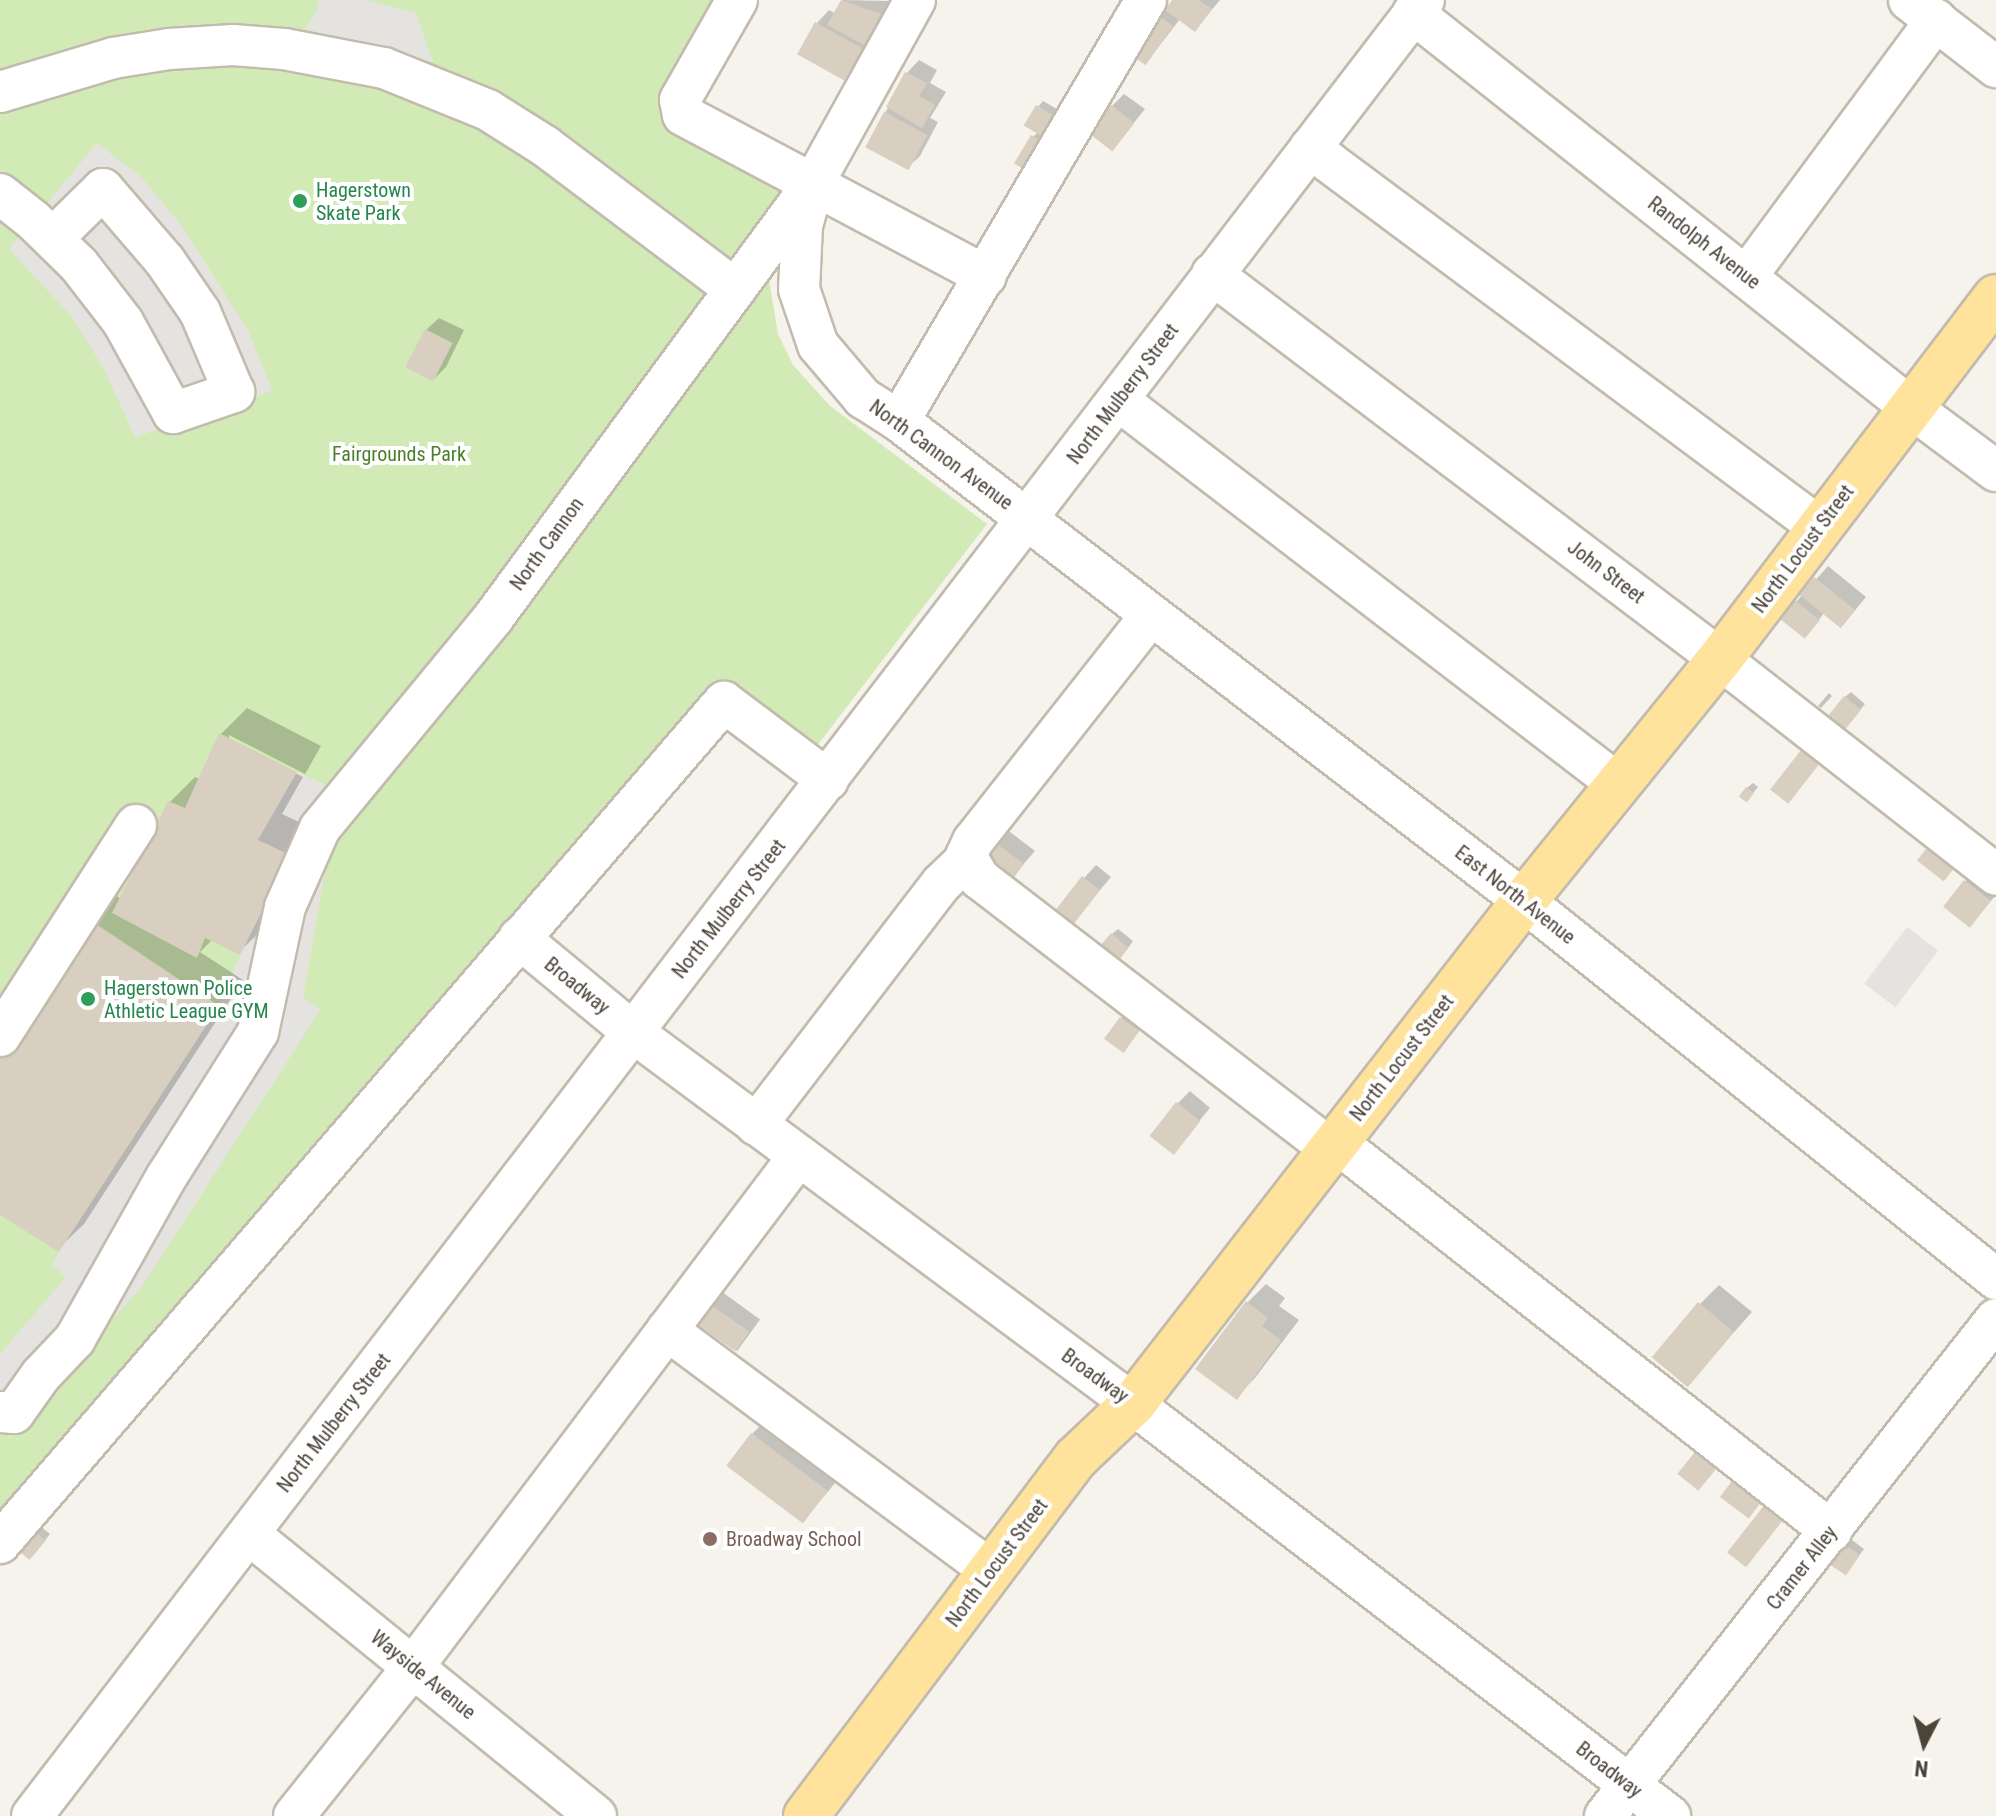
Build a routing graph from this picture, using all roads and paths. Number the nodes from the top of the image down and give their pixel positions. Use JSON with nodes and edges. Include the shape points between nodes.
{"nodes":[{"id":1,"x":737,"y":0,"type":"edge"},
{"id":2,"x":915,"y":0,"type":"edge"},
{"id":3,"x":1146,"y":0,"type":"edge"},
{"id":4,"x":1419,"y":7,"type":"edge"},
{"id":5,"x":1922,"y":10,"type":"edge"},
{"id":6,"x":1996,"y":67,"type":"edge"},
{"id":7,"x":0,"y":92,"type":"edge"},
{"id":8,"x":1310,"y":148,"type":"junction"},
{"id":9,"x":814,"y":182,"type":"junction"},
{"id":10,"x":0,"y":194,"type":"edge"},
{"id":11,"x":53,"y":238,"type":"junction"},
{"id":12,"x":1212,"y":274,"type":"junction"},
{"id":13,"x":986,"y":276,"type":"junction"},
{"id":14,"x":1746,"y":277,"type":"junction"},
{"id":15,"x":735,"y":289,"type":"junction"},
{"id":16,"x":1996,"y":297,"type":"edge"},
{"id":17,"x":1118,"y":400,"type":"junction"},
{"id":18,"x":1910,"y":407,"type":"junction"},
{"id":19,"x":899,"y":421,"type":"junction"},
{"id":20,"x":1996,"y":471,"type":"edge"},
{"id":21,"x":1028,"y":520,"type":"junction"},
{"id":22,"x":1819,"y":527,"type":"junction"},
{"id":23,"x":1151,"y":615,"type":"junction"},
{"id":24,"x":1720,"y":659,"type":"junction"},
{"id":25,"x":828,"y":780,"type":"junction"},
{"id":26,"x":1618,"y":784,"type":"junction"},
{"id":27,"x":136,"y":825,"type":"dead end"},
{"id":28,"x":967,"y":859,"type":"junction"},
{"id":29,"x":1996,"y":875,"type":"edge"},
{"id":30,"x":1524,"y":901,"type":"junction"},
{"id":31,"x":519,"y":938,"type":"junction"},
{"id":32,"x":634,"y":1033,"type":"junction"},
{"id":33,"x":0,"y":1036,"type":"edge"},
{"id":34,"x":756,"y":1125,"type":"junction"},
{"id":35,"x":1333,"y":1146,"type":"junction"},
{"id":36,"x":798,"y":1157,"type":"junction"},
{"id":37,"x":1996,"y":1279,"type":"edge"},
{"id":38,"x":1996,"y":1319,"type":"edge"},
{"id":39,"x":667,"y":1330,"type":"junction"},
{"id":40,"x":1133,"y":1404,"type":"junction"},
{"id":41,"x":0,"y":1412,"type":"edge"},
{"id":42,"x":1831,"y":1531,"type":"junction"},
{"id":43,"x":249,"y":1534,"type":"junction"},
{"id":44,"x":0,"y":1543,"type":"edge"},
{"id":45,"x":991,"y":1571,"type":"junction"},
{"id":46,"x":413,"y":1667,"type":"junction"},
{"id":47,"x":1631,"y":1787,"type":"junction"},
{"id":48,"x":32,"y":1816,"type":"edge"},
{"id":49,"x":294,"y":1816,"type":"edge"},
{"id":50,"x":596,"y":1816,"type":"edge"},
{"id":51,"x":806,"y":1816,"type":"edge"},
{"id":52,"x":1605,"y":1816,"type":"edge"},
{"id":53,"x":1670,"y":1816,"type":"edge"}],
"edges":[{"from":1,"to":9,"type":"street","via":[[680,108],[691,120]]},
{"from":2,"to":9,"type":"street","name":"North Cannon Avenue"},
{"from":3,"to":13,"type":"street"},
{"from":4,"to":8,"type":"street","name":"North Mulberry Street"},
{"from":4,"to":14,"type":"street","name":"Randolph Avenue"},
{"from":5,"to":6,"type":"street"},
{"from":5,"to":14,"type":"street"},
{"from":7,"to":15,"type":"street","via":[[113,58],[217,46],[284,49],[384,68],[488,110],[545,146]]},
{"from":8,"to":12,"type":"street","name":"North Mulberry Street"},
{"from":8,"to":22,"type":"street"},
{"from":9,"to":13,"type":"street"},
{"from":9,"to":15,"type":"street","name":"North Cannon"},
{"from":9,"to":19,"type":"street","name":"North Cannon Avenue","via":[[802,226],[799,289],[818,345],[863,398]]},
{"from":10,"to":11,"type":"street"},
{"from":11,"to":11,"type":"street","via":[[123,322],[173,413],[234,392],[200,312],[165,261],[103,189]]},
{"from":12,"to":17,"type":"street","name":"North Mulberry Street"},
{"from":12,"to":24,"type":"street","name":"John Street"},
{"from":13,"to":19,"type":"street"},
{"from":14,"to":18,"type":"street","name":"Randolph Avenue"},
{"from":15,"to":41,"type":"street","name":"North Cannon","via":[[493,618],[320,828],[285,907],[258,1032],[167,1176],[75,1339],[14,1413]]},
{"from":16,"to":18,"type":"main road","name":"North Locust Street"},
{"from":17,"to":21,"type":"street","name":"North Mulberry Street"},
{"from":17,"to":26,"type":"street"},
{"from":18,"to":20,"type":"street","name":"Randolph Avenue"},
{"from":18,"to":22,"type":"main road","name":"North Locust Street"},
{"from":19,"to":21,"type":"street","name":"North Cannon Avenue"},
{"from":21,"to":23,"type":"street","name":"East North Avenue"},
{"from":21,"to":25,"type":"street","name":"North Mulberry Street"},
{"from":22,"to":24,"type":"main road","name":"North Locust Street"},
{"from":23,"to":28,"type":"street","via":[[973,841]]},
{"from":23,"to":30,"type":"street","name":"East North Avenue"},
{"from":24,"to":26,"type":"main road","name":"North Locust Street"},
{"from":24,"to":29,"type":"street","name":"John Street"},
{"from":25,"to":31,"type":"street","via":[[724,702]]},
{"from":25,"to":32,"type":"street","name":"North Mulberry Street"},
{"from":26,"to":30,"type":"main road","name":"North Locust Street"},
{"from":27,"to":33,"type":"street"},
{"from":28,"to":34,"type":"street","via":[[942,883]]},
{"from":28,"to":35,"type":"street","via":[[980,879]]},
{"from":30,"to":35,"type":"main road","name":"North Locust Street"},
{"from":30,"to":37,"type":"street","name":"East North Avenue"},
{"from":31,"to":32,"type":"street","name":"Broadway"},
{"from":31,"to":44,"type":"street"},
{"from":32,"to":34,"type":"street","name":"Broadway"},
{"from":32,"to":43,"type":"street","name":"North Mulberry Street"},
{"from":34,"to":36,"type":"street","name":"Broadway"},
{"from":35,"to":40,"type":"main road","name":"North Locust Street"},
{"from":35,"to":42,"type":"street"},
{"from":36,"to":39,"type":"street"},
{"from":36,"to":40,"type":"street","name":"Broadway"},
{"from":38,"to":42,"type":"street","name":"Cramer Alley"},
{"from":39,"to":45,"type":"street"},
{"from":39,"to":46,"type":"street"},
{"from":40,"to":45,"type":"main road","name":"North Locust Street","via":[[1076,1458]]},
{"from":40,"to":47,"type":"street","name":"Broadway"},
{"from":42,"to":47,"type":"street","name":"Cramer Alley"},
{"from":43,"to":46,"type":"street","name":"Wayside Avenue"},
{"from":43,"to":48,"type":"street","name":"North Mulberry Street"},
{"from":45,"to":51,"type":"main road","name":"North Locust Street"},
{"from":46,"to":49,"type":"street"},
{"from":46,"to":50,"type":"street","name":"Wayside Avenue"},
{"from":47,"to":52,"type":"street","name":"Cramer Alley"},
{"from":47,"to":53,"type":"street","name":"Broadway"}]}
